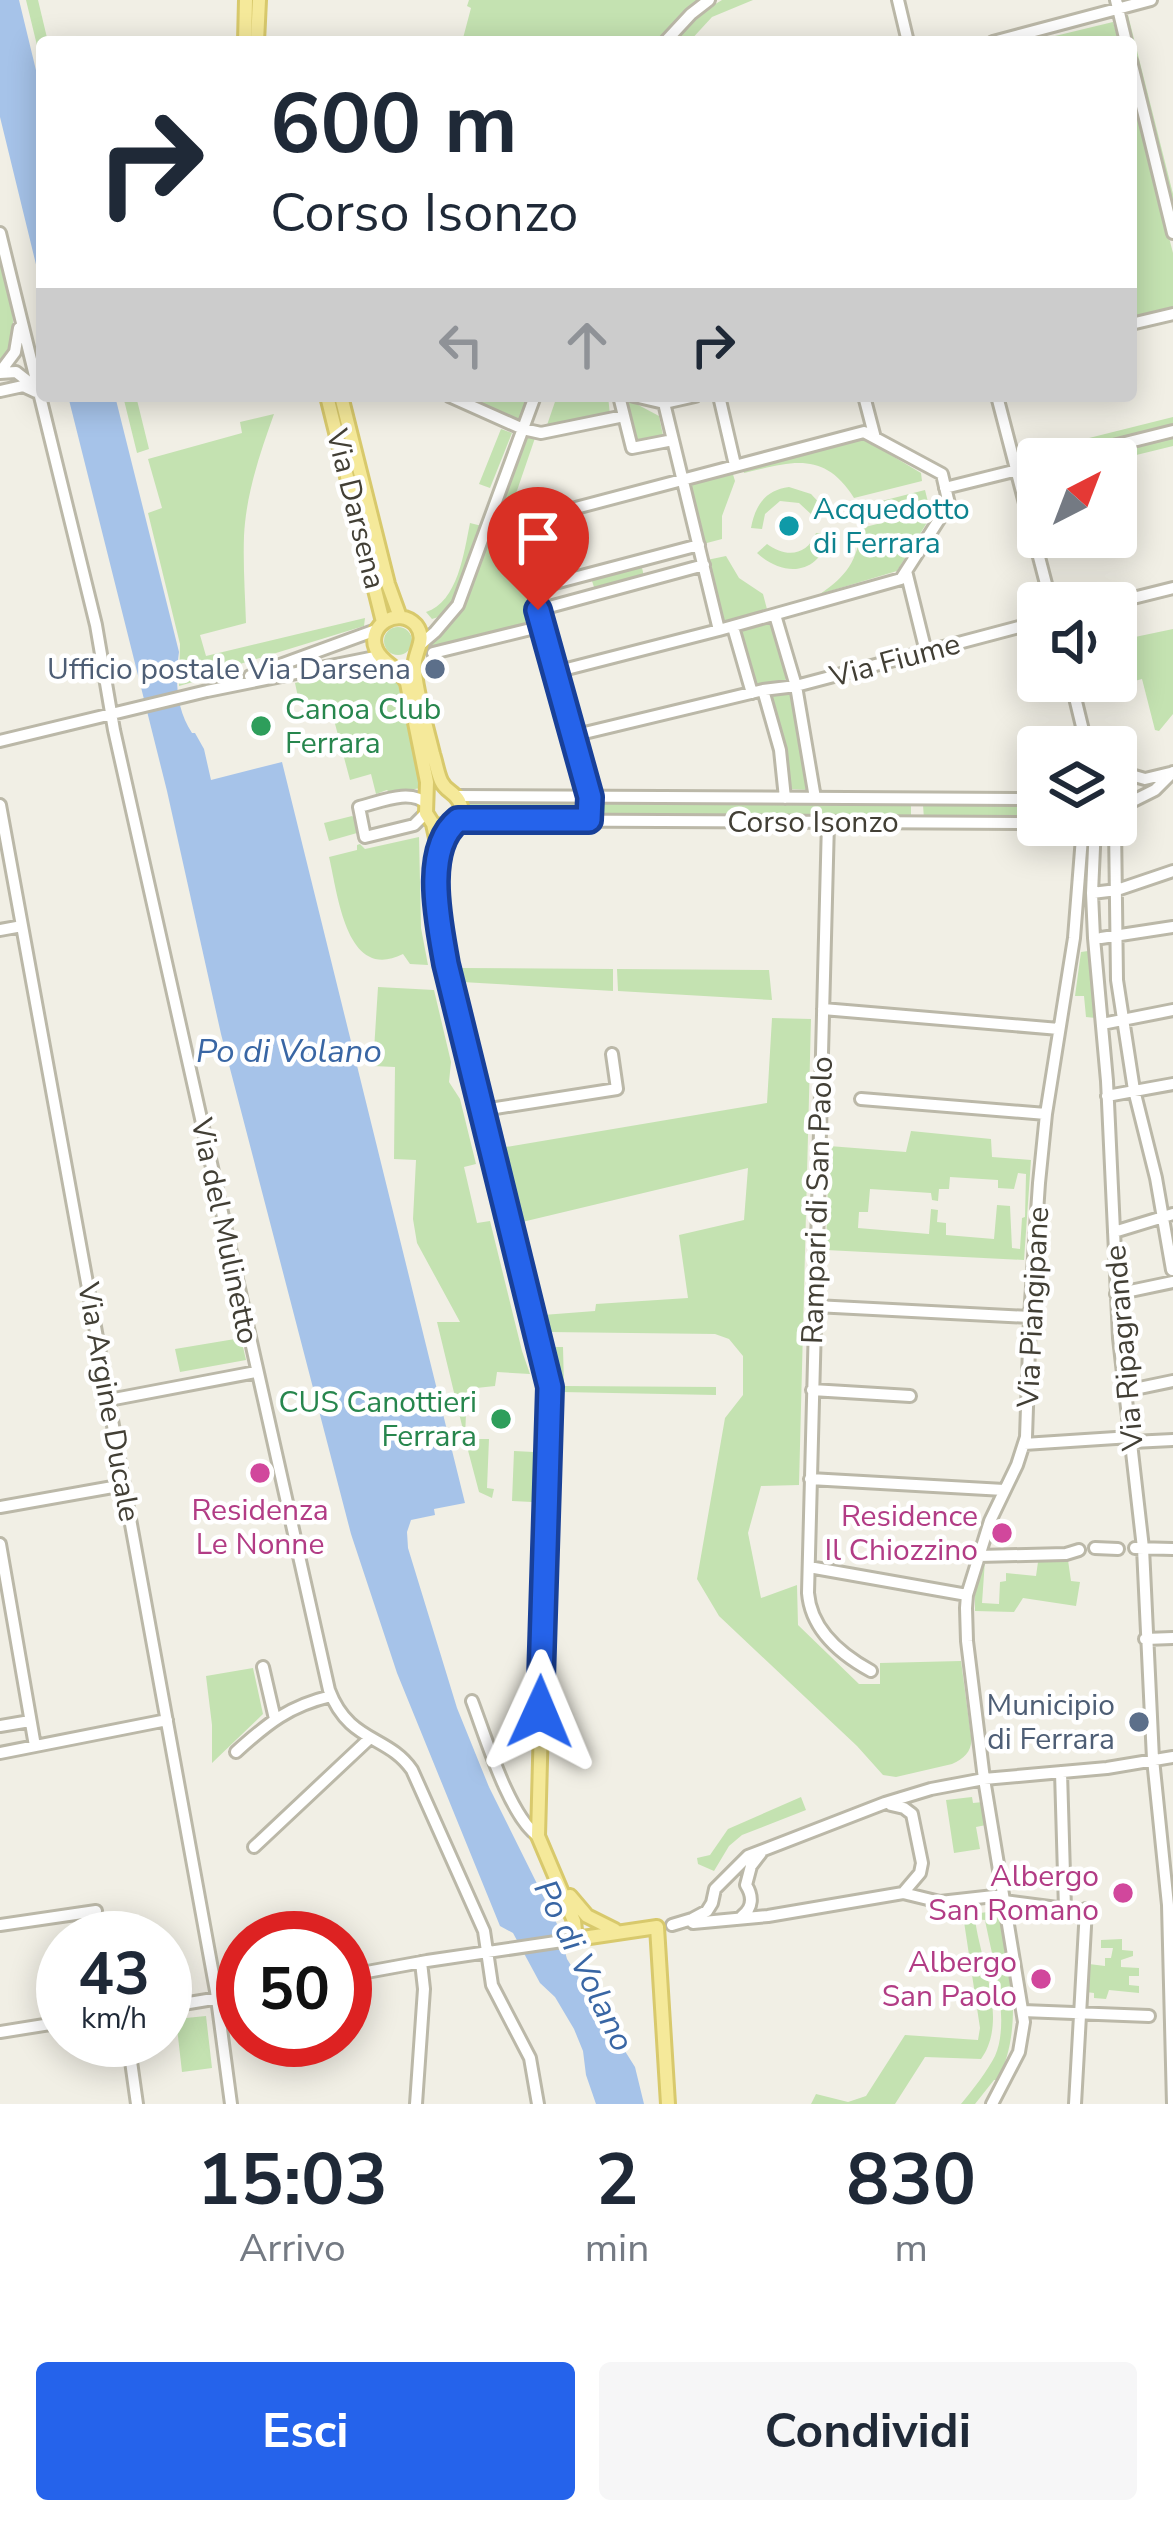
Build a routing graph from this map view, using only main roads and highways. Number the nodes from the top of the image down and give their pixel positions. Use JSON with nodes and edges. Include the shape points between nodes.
{"nodes":[{"id":1,"x":246,"y":0,"type":"edge"},
{"id":2,"x":259,"y":0,"type":"edge"},
{"id":3,"x":245,"y":36,"type":"edge"},
{"id":4,"x":257,"y":36,"type":"edge"},
{"id":5,"x":328,"y":402,"type":"edge"},
{"id":6,"x":342,"y":402,"type":"edge"},
{"id":7,"x":400,"y":617,"type":"junction"},
{"id":8,"x":380,"y":626,"type":"junction"},
{"id":9,"x":423,"y":651,"type":"junction"},
{"id":10,"x":386,"y":660,"type":"junction"},
{"id":11,"x":451,"y":794,"type":"junction"},
{"id":12,"x":429,"y":814,"type":"junction"},
{"id":13,"x":454,"y":823,"type":"junction"},
{"id":14,"x":437,"y":849,"type":"junction"},
{"id":15,"x":550,"y":1865,"type":"junction"},
{"id":16,"x":622,"y":1931,"type":"junction"},
{"id":17,"x":668,"y":2104,"type":"edge"}],
"edges":[{"from":1,"to":3,"type":"main road"},
{"from":2,"to":4,"type":"main road"},
{"from":5,"to":8,"type":"main road","name":"Via Darsena"},
{"from":6,"to":7,"type":"main road","name":"Via Darsena"},
{"from":7,"to":8,"type":"main road","name":"Via Darsena"},
{"from":7,"to":9,"type":"main road","name":"Via Darsena","via":[[414,624]]},
{"from":8,"to":10,"type":"main road","name":"Via Darsena","via":[[374,642]]},
{"from":9,"to":10,"type":"main road","via":[[404,663]]},
{"from":9,"to":11,"type":"main road","name":"Via Darsena","via":[[416,674]]},
{"from":10,"to":12,"type":"main road","name":"Via Darsena","via":[[406,683]]},
{"from":11,"to":12,"type":"main road","via":[[434,794]]},
{"from":11,"to":13,"type":"main road","name":"Via Darsena","via":[[461,805]]},
{"from":12,"to":13,"type":"main road"},
{"from":12,"to":14,"type":"main road","name":"Via Darsena"},
{"from":13,"to":14,"type":"main road"},
{"from":14,"to":15,"type":"main road","name":"Via Darsena","via":[[440,933],[551,1395],[538,1836]]},
{"from":15,"to":16,"type":"main road","name":"Via Darsena","via":[[587,1916]]},
{"from":15,"to":16,"type":"main road","name":"Via Darsena","via":[[574,1921],[570,1940]]},
{"from":16,"to":17,"type":"main road","via":[[664,1926]]}]}
